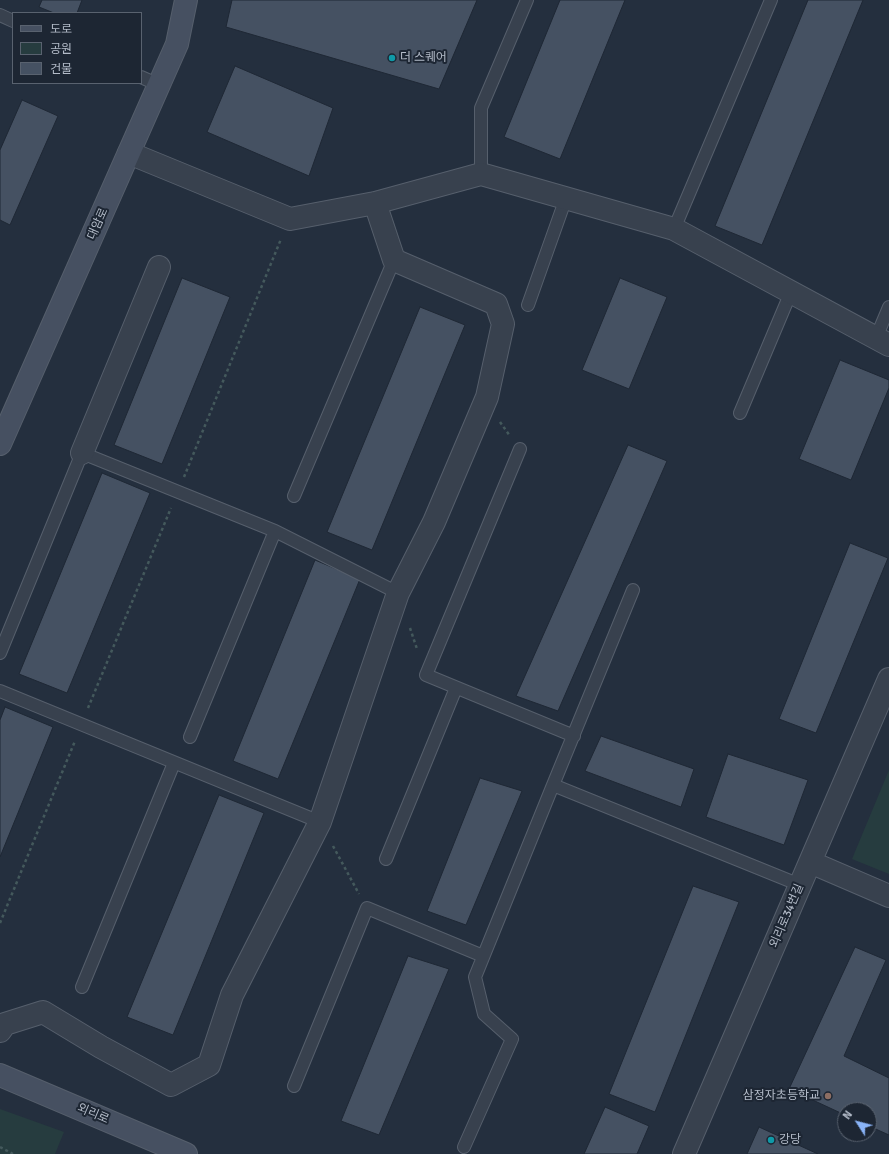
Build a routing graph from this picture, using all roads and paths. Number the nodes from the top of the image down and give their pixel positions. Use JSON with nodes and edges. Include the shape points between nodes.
{"nodes":[{"id":1,"x":186,"y":0,"type":"edge"},
{"id":2,"x":527,"y":0,"type":"edge"},
{"id":3,"x":771,"y":0,"type":"edge"},
{"id":4,"x":0,"y":15,"type":"edge"},
{"id":5,"x":12,"y":21,"type":"edge"},
{"id":6,"x":150,"y":81,"type":"edge"},
{"id":7,"x":129,"y":153,"type":"junction"},
{"id":8,"x":481,"y":174,"type":"junction"},
{"id":9,"x":566,"y":198,"type":"junction"},
{"id":10,"x":375,"y":203,"type":"junction"},
{"id":11,"x":290,"y":219,"type":"junction"},
{"id":12,"x":674,"y":229,"type":"junction"},
{"id":13,"x":394,"y":260,"type":"junction"},
{"id":14,"x":159,"y":267,"type":"dead end"},
{"id":15,"x":791,"y":292,"type":"junction"},
{"id":16,"x":528,"y":305,"type":"dead end"},
{"id":17,"x":889,"y":308,"type":"edge"},
{"id":18,"x":882,"y":342,"type":"edge"},
{"id":19,"x":487,"y":396,"type":"junction"},
{"id":20,"x":740,"y":413,"type":"dead end"},
{"id":21,"x":0,"y":444,"type":"edge"},
{"id":22,"x":520,"y":449,"type":"joint"},
{"id":23,"x":82,"y":453,"type":"junction"},
{"id":24,"x":178,"y":492,"type":"junction"},
{"id":25,"x":294,"y":496,"type":"dead end"},
{"id":26,"x":275,"y":531,"type":"junction"},
{"id":27,"x":633,"y":590,"type":"dead end"},
{"id":28,"x":398,"y":593,"type":"junction"},
{"id":29,"x":0,"y":653,"type":"edge"},
{"id":30,"x":426,"y":675,"type":"junction"},
{"id":31,"x":889,"y":678,"type":"edge"},
{"id":32,"x":456,"y":688,"type":"junction"},
{"id":33,"x":0,"y":692,"type":"edge"},
{"id":34,"x":82,"y":725,"type":"junction"},
{"id":35,"x":574,"y":736,"type":"junction"},
{"id":36,"x":190,"y":737,"type":"dead end"},
{"id":37,"x":174,"y":763,"type":"junction"},
{"id":38,"x":553,"y":785,"type":"junction"},
{"id":39,"x":320,"y":822,"type":"junction"},
{"id":40,"x":386,"y":859,"type":"dead end"},
{"id":41,"x":810,"y":862,"type":"junction"},
{"id":42,"x":800,"y":885,"type":"junction"},
{"id":43,"x":889,"y":896,"type":"edge"},
{"id":44,"x":367,"y":908,"type":"junction"},
{"id":45,"x":0,"y":923,"type":"edge"},
{"id":46,"x":483,"y":956,"type":"junction"},
{"id":47,"x":82,"y":987,"type":"dead end"},
{"id":48,"x":0,"y":1031,"type":"edge"},
{"id":49,"x":0,"y":1075,"type":"edge"},
{"id":50,"x":294,"y":1086,"type":"dead end"},
{"id":51,"x":0,"y":1147,"type":"edge"},
{"id":52,"x":464,"y":1147,"type":"dead end"},
{"id":53,"x":13,"y":1154,"type":"edge"},
{"id":54,"x":186,"y":1154,"type":"edge"},
{"id":55,"x":684,"y":1154,"type":"edge"}],
"edges":[{"from":1,"to":6,"type":"street","name":"대암로","via":[[177,44]]},
{"from":2,"to":8,"type":"lane","via":[[482,108]]},
{"from":3,"to":12,"type":"lane"},
{"from":4,"to":5,"type":"lane"},
{"from":6,"to":7,"type":"street","name":"대암로"},
{"from":7,"to":11,"type":"street"},
{"from":7,"to":21,"type":"street","name":"대암로"},
{"from":8,"to":9,"type":"street"},
{"from":8,"to":10,"type":"street"},
{"from":9,"to":12,"type":"street"},
{"from":9,"to":16,"type":"lane"},
{"from":10,"to":11,"type":"street"},
{"from":10,"to":13,"type":"street"},
{"from":11,"to":24,"type":"path"},
{"from":12,"to":15,"type":"street"},
{"from":13,"to":19,"type":"street","via":[[496,304],[503,324]]},
{"from":13,"to":25,"type":"lane"},
{"from":14,"to":23,"type":"street"},
{"from":15,"to":18,"type":"street"},
{"from":15,"to":20,"type":"lane"},
{"from":17,"to":18,"type":"lane"},
{"from":19,"to":22,"type":"path","via":[[500,423]]},
{"from":19,"to":28,"type":"street","via":[[434,522]]},
{"from":22,"to":30,"type":"lane"},
{"from":23,"to":24,"type":"lane"},
{"from":23,"to":29,"type":"lane"},
{"from":24,"to":26,"type":"lane"},
{"from":24,"to":34,"type":"path"},
{"from":26,"to":28,"type":"lane"},
{"from":26,"to":36,"type":"lane"},
{"from":27,"to":35,"type":"lane"},
{"from":28,"to":30,"type":"path"},
{"from":28,"to":39,"type":"street"},
{"from":30,"to":32,"type":"lane"},
{"from":31,"to":41,"type":"street","name":"외리로34번길"},
{"from":32,"to":35,"type":"lane"},
{"from":32,"to":40,"type":"lane"},
{"from":33,"to":34,"type":"lane"},
{"from":34,"to":37,"type":"lane"},
{"from":34,"to":45,"type":"path"},
{"from":35,"to":38,"type":"lane"},
{"from":37,"to":39,"type":"lane"},
{"from":37,"to":47,"type":"lane"},
{"from":38,"to":42,"type":"lane"},
{"from":38,"to":46,"type":"lane"},
{"from":39,"to":44,"type":"path"},
{"from":39,"to":48,"type":"street","via":[[232,995],[209,1065],[171,1084],[101,1048],[43,1012],[5,1024]]},
{"from":41,"to":42,"type":"street","name":"외리로34번길"},
{"from":41,"to":43,"type":"street"},
{"from":42,"to":55,"type":"street","name":"외리로34번길"},
{"from":44,"to":46,"type":"lane"},
{"from":44,"to":50,"type":"lane"},
{"from":46,"to":52,"type":"lane","via":[[475,977],[484,1014],[512,1039]]},
{"from":49,"to":54,"type":"street","name":"외리로"},
{"from":51,"to":53,"type":"path"}]}
